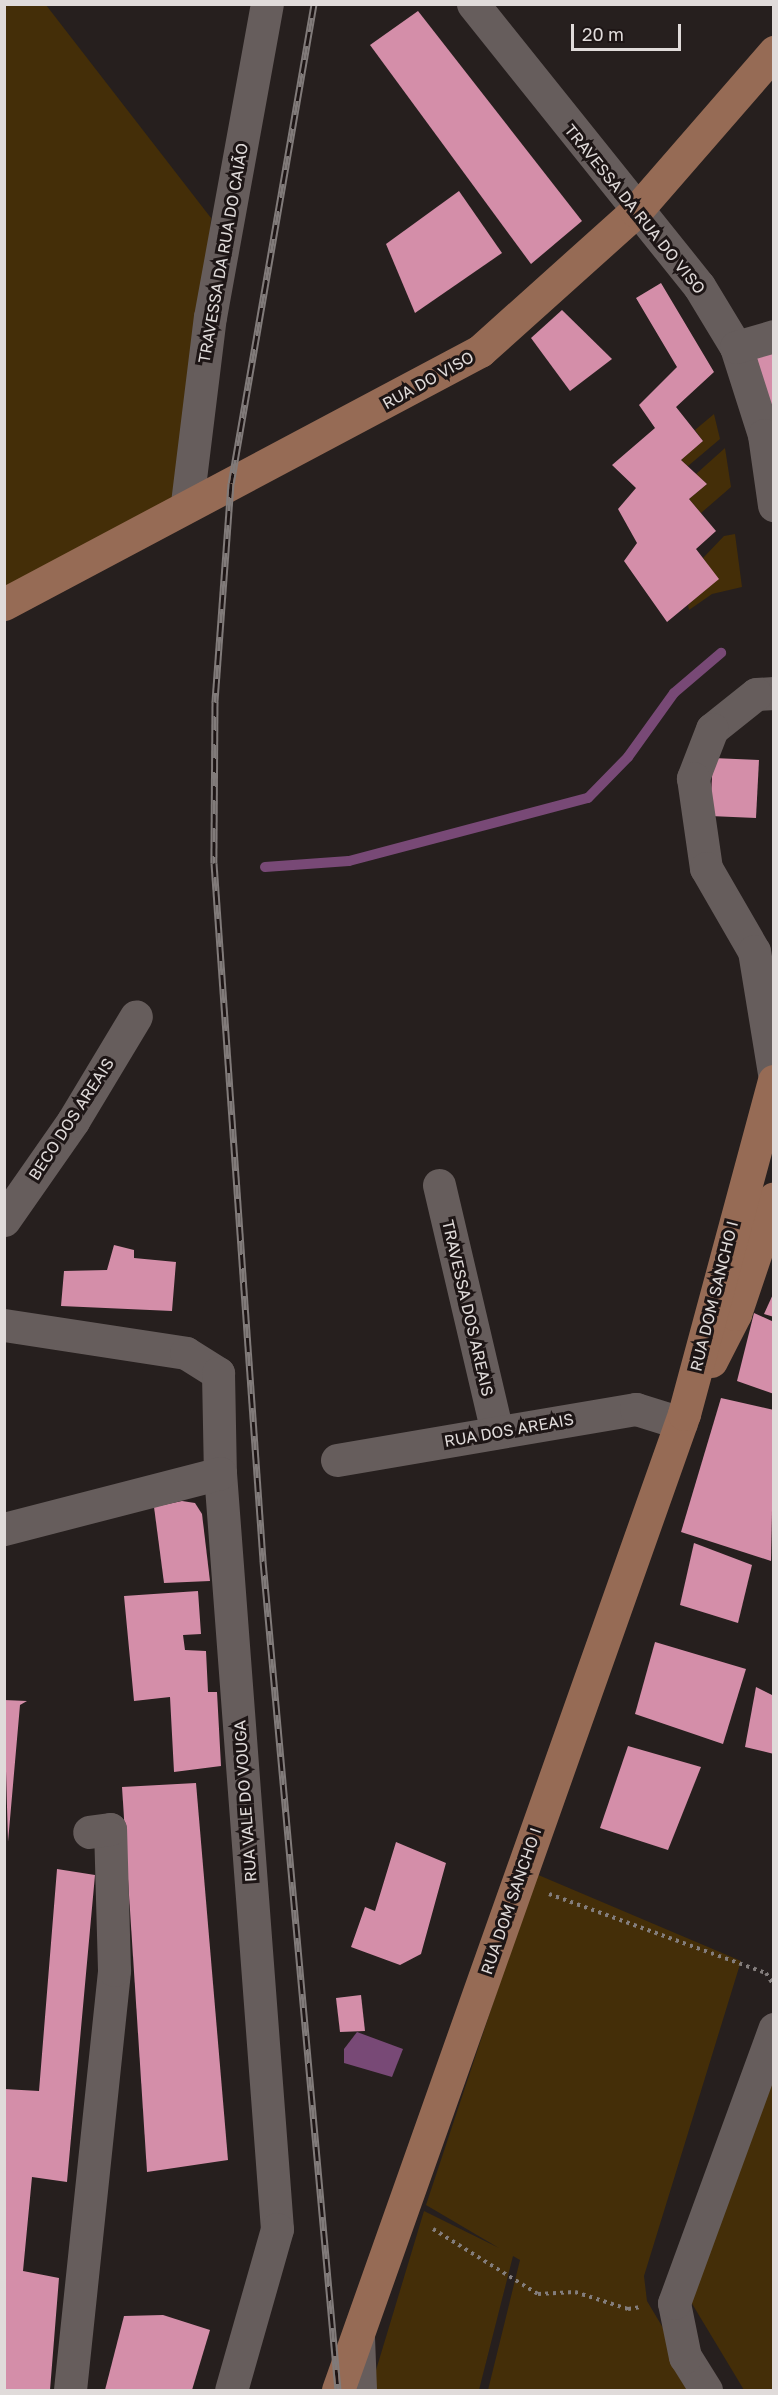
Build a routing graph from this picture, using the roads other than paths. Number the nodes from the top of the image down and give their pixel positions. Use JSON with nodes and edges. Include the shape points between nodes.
{"nodes":[{"id":1,"x":267,"y":4,"type":"edge"},
{"id":2,"x":472,"y":4,"type":"edge"},
{"id":3,"x":774,"y":52,"type":"edge"},
{"id":4,"x":636,"y":211,"type":"junction"},
{"id":5,"x":774,"y":336,"type":"edge"},
{"id":6,"x":736,"y":347,"type":"junction"},
{"id":7,"x":187,"y":503,"type":"junction"},
{"id":8,"x":774,"y":505,"type":"edge"},
{"id":9,"x":4,"y":604,"type":"edge"},
{"id":10,"x":774,"y":693,"type":"edge"},
{"id":11,"x":135,"y":1016,"type":"dead end"},
{"id":12,"x":774,"y":1073,"type":"edge"},
{"id":13,"x":774,"y":1081,"type":"edge"},
{"id":14,"x":774,"y":1152,"type":"edge"},
{"id":15,"x":744,"y":1179,"type":"junction"},
{"id":16,"x":439,"y":1185,"type":"dead end"},
{"id":17,"x":774,"y":1198,"type":"edge"},
{"id":18,"x":4,"y":1220,"type":"edge"},
{"id":19,"x":4,"y":1325,"type":"edge"},
{"id":20,"x":682,"y":1418,"type":"junction"},
{"id":21,"x":497,"y":1432,"type":"junction"},
{"id":22,"x":337,"y":1460,"type":"dead end"},
{"id":23,"x":220,"y":1473,"type":"junction"},
{"id":24,"x":4,"y":1529,"type":"edge"},
{"id":25,"x":89,"y":1832,"type":"dead end"},
{"id":26,"x":774,"y":2029,"type":"edge"},
{"id":27,"x":345,"y":2390,"type":"edge"},
{"id":28,"x":70,"y":2391,"type":"edge"},
{"id":29,"x":231,"y":2391,"type":"edge"},
{"id":30,"x":705,"y":2391,"type":"edge"}],
"edges":[{"from":1,"to":7,"type":"street","name":"TRAVESSA DA RUA DO CAIÃO","via":[[210,317]]},
{"from":2,"to":4,"type":"street","name":"TRAVESSA DA RUA DO VISO"},
{"from":3,"to":4,"type":"main road","name":"RUA DO VISO"},
{"from":4,"to":6,"type":"street","name":"TRAVESSA DA RUA DO VISO","via":[[699,286]]},
{"from":4,"to":7,"type":"main road","name":"RUA DO VISO","via":[[480,351],[422,386]]},
{"from":5,"to":6,"type":"street"},
{"from":6,"to":8,"type":"street","name":"TRAVESSA DA RUA DO VISO","via":[[764,435]]},
{"from":7,"to":9,"type":"main road","name":"RUA DO VISO"},
{"from":10,"to":12,"type":"street","via":[[756,694],[712,729],[693,778],[706,868],[754,951]]},
{"from":11,"to":18,"type":"street","name":"BECO DOS AREAIS","via":[[73,1121]]},
{"from":13,"to":15,"type":"main road","name":"RUA DOM SANCHO I"},
{"from":14,"to":15,"type":"street"},
{"from":15,"to":20,"type":"main road","name":"RUA DOM SANCHO I"},
{"from":16,"to":21,"type":"street","name":"TRAVESSA DOS AREAIS"},
{"from":17,"to":20,"type":"main road","name":"RUA DOM SANCHO I","via":[[735,1314]]},
{"from":19,"to":23,"type":"street","name":"RUA VALE DO VOUGA","via":[[186,1353],[218,1373]]},
{"from":20,"to":21,"type":"street","name":"RUA DOS AREAIS","via":[[636,1409]]},
{"from":20,"to":27,"type":"main road","name":"RUA DOM SANCHO I","via":[[358,2337]]},
{"from":21,"to":22,"type":"street","name":"RUA DOS AREAIS"},
{"from":23,"to":24,"type":"street"},
{"from":23,"to":29,"type":"street","name":"RUA VALE DO VOUGA","via":[[277,2229]]},
{"from":25,"to":28,"type":"street","via":[[110,1829],[114,1970]]},
{"from":26,"to":30,"type":"street","via":[[674,2303],[685,2357]]}]}
